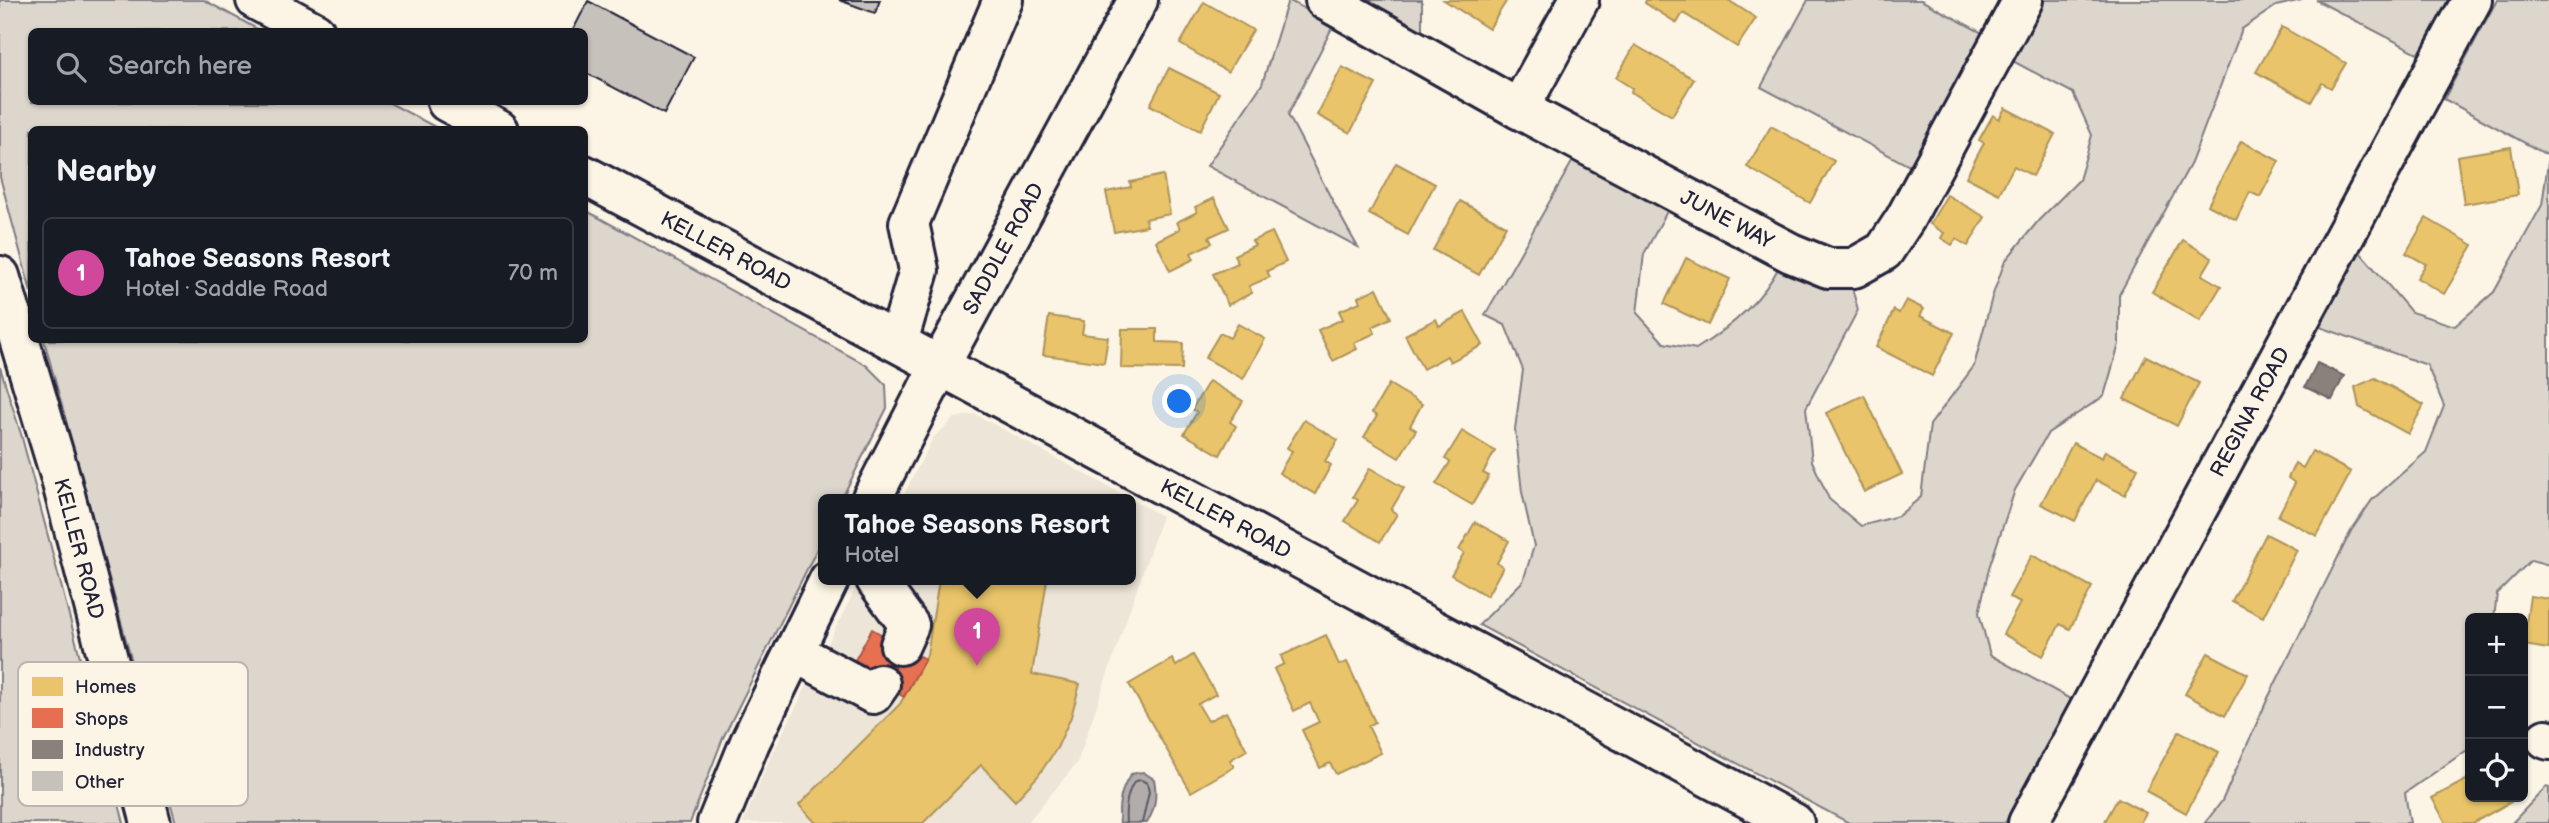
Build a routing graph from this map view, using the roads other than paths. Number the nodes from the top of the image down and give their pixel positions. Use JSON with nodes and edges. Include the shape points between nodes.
{"nodes":[{"id":1,"x":257,"y":0,"type":"edge"},
{"id":2,"x":1003,"y":0,"type":"edge"},
{"id":3,"x":1138,"y":0,"type":"edge"},
{"id":4,"x":1325,"y":0,"type":"edge"},
{"id":5,"x":1579,"y":0,"type":"edge"},
{"id":6,"x":2023,"y":0,"type":"edge"},
{"id":7,"x":2472,"y":0,"type":"edge"},
{"id":8,"x":309,"y":28,"type":"edge"},
{"id":9,"x":453,"y":105,"type":"edge"},
{"id":10,"x":1520,"y":109,"type":"junction"},
{"id":11,"x":492,"y":126,"type":"edge"},
{"id":12,"x":588,"y":177,"type":"edge"},
{"id":13,"x":0,"y":276,"type":"edge"},
{"id":14,"x":898,"y":342,"type":"junction"},
{"id":15,"x":940,"y":365,"type":"junction"},
{"id":16,"x":874,"y":494,"type":"edge"},
{"id":17,"x":827,"y":585,"type":"edge"},
{"id":18,"x":880,"y":585,"type":"edge"},
{"id":19,"x":900,"y":645,"type":"dead end"},
{"id":20,"x":794,"y":652,"type":"junction"},
{"id":21,"x":109,"y":662,"type":"edge"},
{"id":22,"x":880,"y":684,"type":"dead end"},
{"id":23,"x":147,"y":806,"type":"edge"},
{"id":24,"x":151,"y":823,"type":"edge"},
{"id":25,"x":717,"y":823,"type":"edge"},
{"id":26,"x":1794,"y":823,"type":"edge"},
{"id":27,"x":2028,"y":823,"type":"edge"}],
"edges":[{"from":1,"to":8,"type":"street"},
{"from":2,"to":14,"type":"street","via":[[909,223],[919,270]]},
{"from":3,"to":15,"type":"street","name":"SADDLE ROAD"},
{"from":4,"to":10,"type":"street","name":"JUNE WAY"},
{"from":5,"to":10,"type":"street"},
{"from":6,"to":10,"type":"street","name":"JUNE WAY","via":[[1905,219],[1884,251],[1854,268],[1828,268],[1791,253]]},
{"from":7,"to":27,"type":"street","name":"REGINA ROAD"},
{"from":9,"to":11,"type":"street"},
{"from":12,"to":14,"type":"street","name":"KELLER ROAD"},
{"from":13,"to":21,"type":"street","name":"KELLER ROAD","via":[[59,472]]},
{"from":14,"to":15,"type":"street","name":"KELLER ROAD"},
{"from":15,"to":16,"type":"street","name":"SADDLE ROAD"},
{"from":15,"to":26,"type":"street","name":"KELLER ROAD"},
{"from":17,"to":20,"type":"street"},
{"from":18,"to":19,"type":"street","via":[[909,625]]},
{"from":20,"to":22,"type":"street","via":[[873,694]]},
{"from":20,"to":25,"type":"street"},
{"from":23,"to":24,"type":"street","name":"KELLER ROAD"}]}
